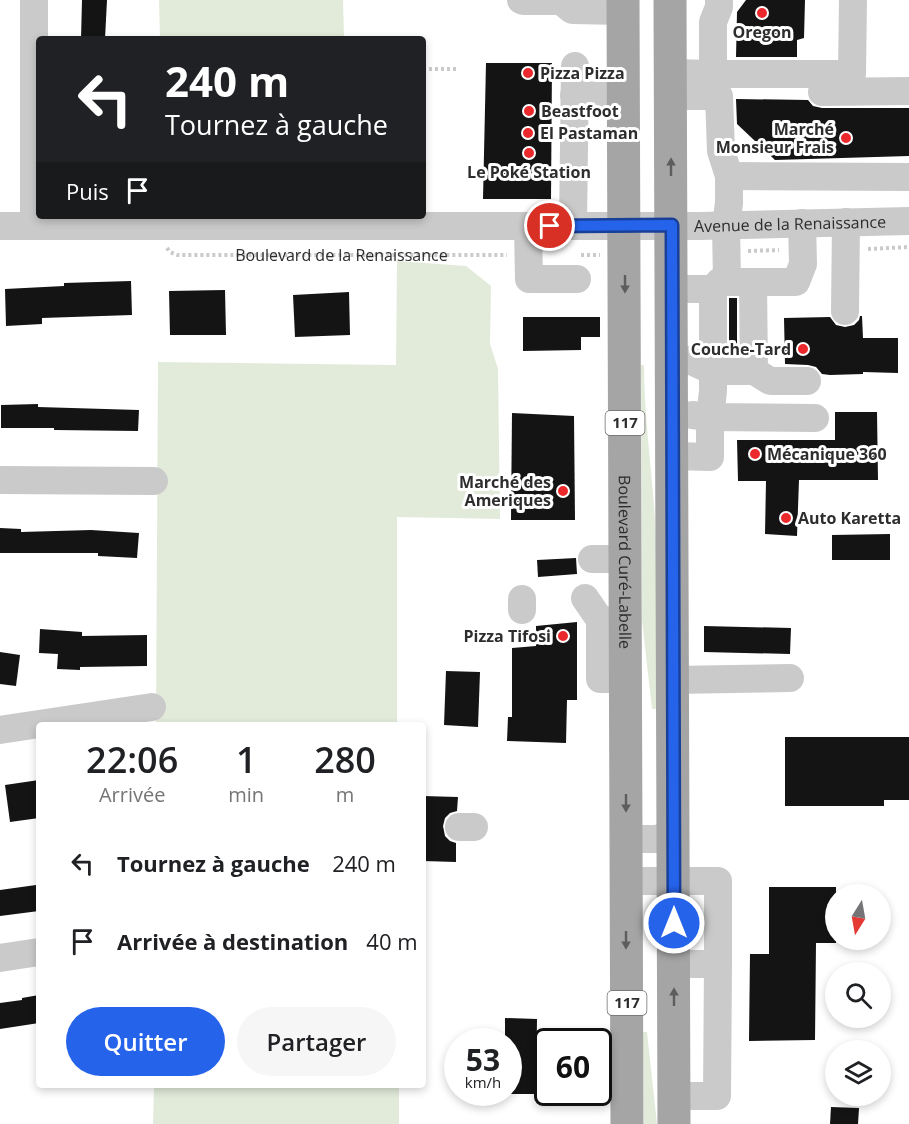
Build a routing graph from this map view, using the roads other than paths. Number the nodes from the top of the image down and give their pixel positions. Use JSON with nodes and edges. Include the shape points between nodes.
{"nodes":[{"id":1,"x":34,"y":0,"type":"edge"},
{"id":2,"x":521,"y":0,"type":"edge"},
{"id":3,"x":670,"y":0,"type":"edge"},
{"id":4,"x":719,"y":0,"type":"edge"},
{"id":5,"x":853,"y":0,"type":"edge"},
{"id":6,"x":623,"y":5,"type":"edge"},
{"id":7,"x":575,"y":66,"type":"dead end"},
{"id":8,"x":671,"y":84,"type":"junction"},
{"id":9,"x":716,"y":85,"type":"junction"},
{"id":10,"x":909,"y":91,"type":"edge"},
{"id":11,"x":574,"y":95,"type":"junction"},
{"id":12,"x":624,"y":96,"type":"junction"},
{"id":13,"x":729,"y":176,"type":"junction"},
{"id":14,"x":909,"y":177,"type":"edge"},
{"id":15,"x":909,"y":221,"type":"edge"},
{"id":16,"x":846,"y":222,"type":"junction"},
{"id":17,"x":802,"y":223,"type":"junction"},
{"id":18,"x":573,"y":225,"type":"junction"},
{"id":19,"x":624,"y":225,"type":"junction"},
{"id":20,"x":672,"y":225,"type":"junction"},
{"id":21,"x":726,"y":225,"type":"junction"},
{"id":22,"x":0,"y":226,"type":"edge"},
{"id":23,"x":34,"y":226,"type":"junction"},
{"id":24,"x":528,"y":226,"type":"junction"},
{"id":25,"x":577,"y":279,"type":"dead end"},
{"id":26,"x":731,"y":284,"type":"junction"},
{"id":27,"x":671,"y":290,"type":"junction"},
{"id":28,"x":844,"y":311,"type":"dead end"},
{"id":29,"x":672,"y":361,"type":"junction"},
{"id":30,"x":713,"y":371,"type":"junction"},
{"id":31,"x":754,"y":371,"type":"junction"},
{"id":32,"x":807,"y":381,"type":"dead end"},
{"id":33,"x":672,"y":415,"type":"junction"},
{"id":34,"x":710,"y":417,"type":"junction"},
{"id":35,"x":815,"y":418,"type":"dead end"},
{"id":36,"x":672,"y":456,"type":"junction"},
{"id":37,"x":0,"y":480,"type":"edge"},
{"id":38,"x":154,"y":481,"type":"dead end"},
{"id":39,"x":625,"y":558,"type":"junction"},
{"id":40,"x":592,"y":559,"type":"dead end"},
{"id":41,"x":790,"y":678,"type":"dead end"},
{"id":42,"x":672,"y":680,"type":"junction"},
{"id":43,"x":152,"y":707,"type":"dead end"},
{"id":44,"x":53,"y":722,"type":"edge"},
{"id":45,"x":36,"y":725,"type":"edge"},
{"id":46,"x":0,"y":730,"type":"edge"},
{"id":47,"x":673,"y":832,"type":"junction"},
{"id":48,"x":626,"y":839,"type":"junction"},
{"id":49,"x":626,"y":881,"type":"junction"},
{"id":50,"x":674,"y":882,"type":"junction"},
{"id":51,"x":36,"y":952,"type":"edge"},
{"id":52,"x":0,"y":958,"type":"edge"},
{"id":53,"x":674,"y":964,"type":"junction"},
{"id":54,"x":718,"y":964,"type":"junction"},
{"id":55,"x":674,"y":1043,"type":"junction"},
{"id":56,"x":718,"y":1050,"type":"junction"},
{"id":57,"x":674,"y":1110,"type":"edge"},
{"id":58,"x":627,"y":1124,"type":"edge"}],
"edges":[{"from":1,"to":23,"type":"street"},
{"from":2,"to":6,"type":"street","via":[[561,1],[572,10]]},
{"from":3,"to":8,"type":"main road"},
{"from":4,"to":9,"type":"street","via":[[714,22]]},
{"from":5,"to":9,"type":"street","via":[[852,74]]},
{"from":6,"to":12,"type":"main road","name":"Boulevard Curé-Labelle","number":"117"},
{"from":7,"to":11,"type":"street"},
{"from":8,"to":9,"type":"street"},
{"from":20,"to":8,"type":"main road","one_way":true},
{"from":9,"to":10,"type":"street","via":[[734,93]]},
{"from":9,"to":13,"type":"street","via":[[721,151]]},
{"from":11,"to":12,"type":"street"},
{"from":11,"to":18,"type":"street"},
{"from":12,"to":19,"type":"main road","name":"Boulevard Curé-Labelle","number":"117"},
{"from":13,"to":14,"type":"street"},
{"from":13,"to":21,"type":"street"},
{"from":15,"to":16,"type":"street","name":"Avenue de la Renaissance"},
{"from":16,"to":17,"type":"street","name":"Avenue de la Renaissance"},
{"from":16,"to":28,"type":"street"},
{"from":17,"to":21,"type":"street","name":"Avenue de la Renaissance"},
{"from":17,"to":26,"type":"street","via":[[802,264],[796,282]]},
{"from":18,"to":19,"type":"street","name":"Boulevard de la Renaissance"},
{"from":18,"to":24,"type":"street","name":"Boulevard de la Renaissance"},
{"from":19,"to":20,"type":"street","name":"Boulevard de la Renaissance"},
{"from":19,"to":39,"type":"main road","name":"Boulevard Curé-Labelle","number":"117","one_way":true},
{"from":20,"to":21,"type":"street","name":"Avenue de la Renaissance"},
{"from":20,"to":27,"type":"main road"},
{"from":21,"to":26,"type":"street"},
{"from":22,"to":23,"type":"street","name":"Boulevard de la Renaissance"},
{"from":23,"to":24,"type":"street","name":"Boulevard de la Renaissance"},
{"from":24,"to":25,"type":"street","via":[[529,279]]},
{"from":26,"to":27,"type":"street"},
{"from":26,"to":30,"type":"street"},
{"from":26,"to":31,"type":"street"},
{"from":27,"to":29,"type":"main road"},
{"from":29,"to":30,"type":"street","via":[[689,360]]},
{"from":29,"to":33,"type":"main road"},
{"from":30,"to":31,"type":"street"},
{"from":30,"to":34,"type":"street"},
{"from":31,"to":32,"type":"street","via":[[770,381]]},
{"from":33,"to":34,"type":"street"},
{"from":33,"to":36,"type":"main road"},
{"from":34,"to":35,"type":"street"},
{"from":34,"to":36,"type":"street","via":[[710,457]]},
{"from":36,"to":42,"type":"main road"},
{"from":37,"to":38,"type":"street"},
{"from":39,"to":40,"type":"street"},
{"from":39,"to":48,"type":"main road","name":"Boulevard Curé-Labelle","number":"117","one_way":true,"via":[[604,613],[626,679]]},
{"from":41,"to":42,"type":"street"},
{"from":42,"to":47,"type":"main road"},
{"from":43,"to":44,"type":"street"},
{"from":45,"to":46,"type":"street"},
{"from":47,"to":48,"type":"street","via":[[658,839]]},
{"from":47,"to":50,"type":"main road"},
{"from":48,"to":49,"type":"main road","name":"Boulevard Curé-Labelle","number":"117"},
{"from":49,"to":50,"type":"street"},
{"from":49,"to":58,"type":"main road","name":"Boulevard Curé-Labelle","number":"117","one_way":true},
{"from":50,"to":53,"type":"main road"},
{"from":50,"to":54,"type":"street","via":[[718,881]]},
{"from":51,"to":52,"type":"street"},
{"from":53,"to":54,"type":"street"},
{"from":55,"to":53,"type":"main road","one_way":true},
{"from":54,"to":56,"type":"street"},
{"from":55,"to":56,"type":"street","via":[[709,1044]]},
{"from":55,"to":57,"type":"main road"},
{"from":56,"to":57,"type":"street","via":[[717,1096]]}]}
